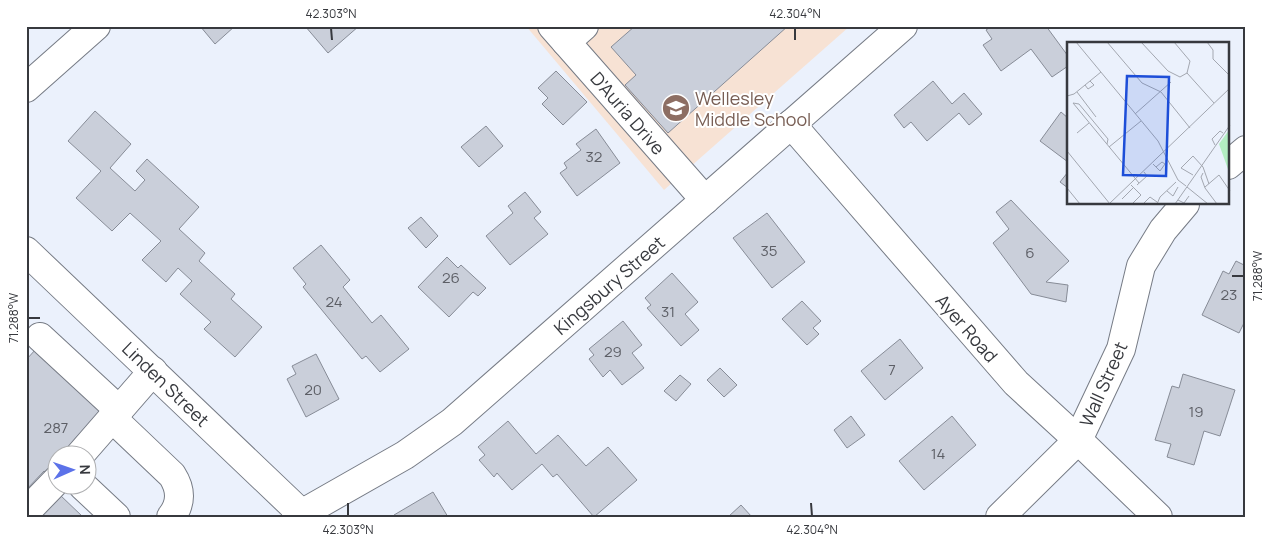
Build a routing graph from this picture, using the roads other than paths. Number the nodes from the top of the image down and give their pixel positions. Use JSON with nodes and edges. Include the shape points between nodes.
{"nodes":[{"id":1,"x":96,"y":26,"type":"edge"},
{"id":2,"x":903,"y":26,"type":"edge"},
{"id":3,"x":568,"y":32,"type":"edge"},
{"id":4,"x":26,"y":88,"type":"edge"},
{"id":5,"x":791,"y":124,"type":"junction"},
{"id":6,"x":1246,"y":150,"type":"edge"},
{"id":7,"x":1230,"y":163,"type":"edge"},
{"id":8,"x":705,"y":200,"type":"junction"},
{"id":9,"x":1184,"y":205,"type":"edge"},
{"id":10,"x":31,"y":265,"type":"edge"},
{"id":11,"x":40,"y":337,"type":"dead end"},
{"id":12,"x":153,"y":371,"type":"junction"},
{"id":13,"x":115,"y":414,"type":"junction"},
{"id":14,"x":1078,"y":440,"type":"junction"},
{"id":15,"x":88,"y":446,"type":"edge"},
{"id":16,"x":48,"y":489,"type":"edge"},
{"id":17,"x":94,"y":496,"type":"edge"},
{"id":18,"x":26,"y":512,"type":"edge"},
{"id":19,"x":301,"y":516,"type":"edge"},
{"id":20,"x":116,"y":517,"type":"edge"},
{"id":21,"x":171,"y":517,"type":"edge"},
{"id":22,"x":1000,"y":517,"type":"edge"},
{"id":23,"x":1158,"y":517,"type":"edge"}],
"edges":[{"from":1,"to":4,"type":"street"},
{"from":2,"to":5,"type":"street","name":"Kingsbury Street"},
{"from":3,"to":8,"type":"street","name":"D'Auria Drive"},
{"from":5,"to":8,"type":"street","name":"Kingsbury Street"},
{"from":5,"to":14,"type":"street","name":"Ayer Road","via":[[1016,383]]},
{"from":6,"to":7,"type":"street"},
{"from":8,"to":19,"type":"street","name":"Kingsbury Street","via":[[443,430]]},
{"from":9,"to":14,"type":"street","name":"Wall Street","via":[[1163,230],[1141,266],[1121,349]]},
{"from":10,"to":12,"type":"street","name":"Linden Street"},
{"from":11,"to":13,"type":"street"},
{"from":12,"to":13,"type":"street"},
{"from":12,"to":19,"type":"street","name":"Linden Street"},
{"from":13,"to":15,"type":"street"},
{"from":13,"to":21,"type":"street","via":[[172,475],[179,492],[179,502]]},
{"from":14,"to":22,"type":"street","name":"Wall Street"},
{"from":14,"to":23,"type":"street","name":"Ayer Road"},
{"from":16,"to":18,"type":"street"},
{"from":17,"to":20,"type":"street"}]}
